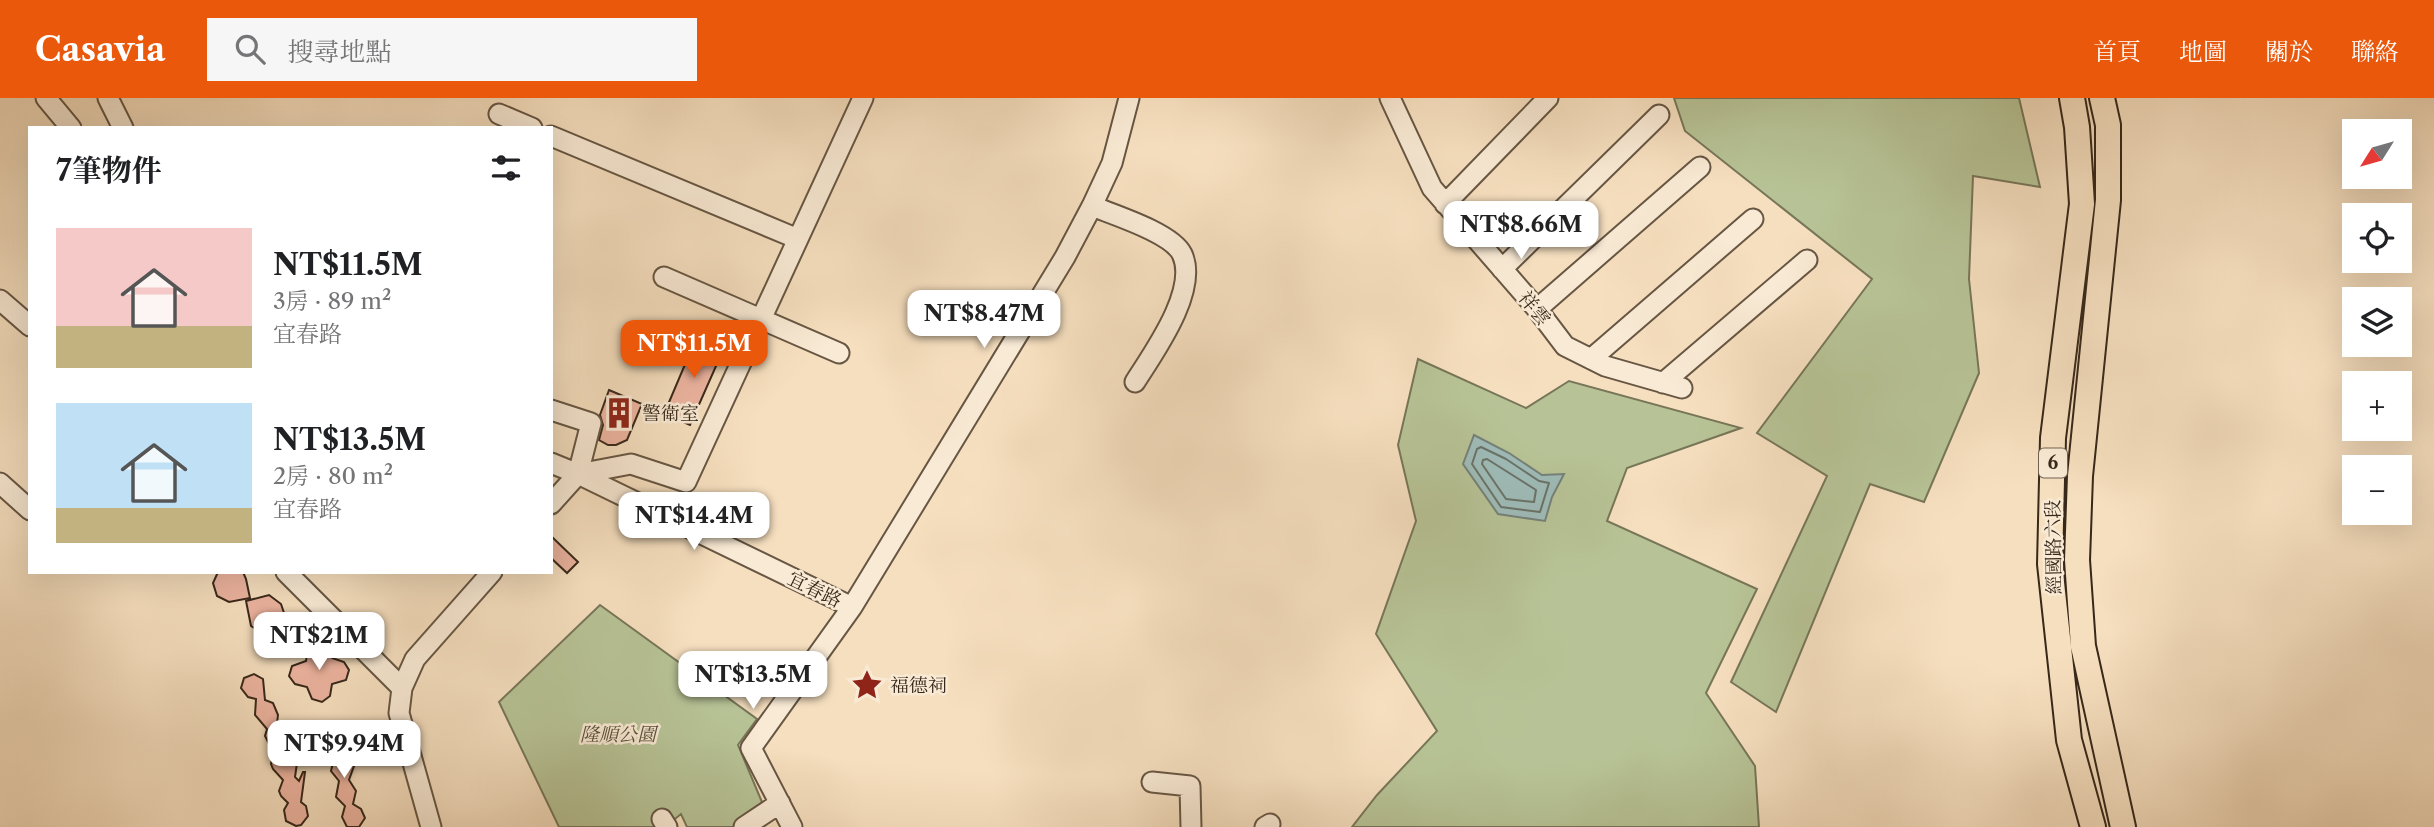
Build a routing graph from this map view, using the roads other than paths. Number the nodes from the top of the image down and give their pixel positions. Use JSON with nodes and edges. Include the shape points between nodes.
{"nodes":[{"id":1,"x":46,"y":98,"type":"edge"},
{"id":2,"x":108,"y":98,"type":"edge"},
{"id":3,"x":863,"y":98,"type":"edge"},
{"id":4,"x":1129,"y":98,"type":"edge"},
{"id":5,"x":1390,"y":98,"type":"edge"},
{"id":6,"x":1548,"y":98,"type":"edge"},
{"id":7,"x":2072,"y":98,"type":"edge"},
{"id":8,"x":2102,"y":98,"type":"edge"},
{"id":9,"x":499,"y":114,"type":"dead end"},
{"id":10,"x":1660,"y":115,"type":"dead end"},
{"id":11,"x":69,"y":126,"type":"edge"},
{"id":12,"x":122,"y":126,"type":"edge"},
{"id":13,"x":527,"y":126,"type":"edge"},
{"id":14,"x":553,"y":137,"type":"edge"},
{"id":15,"x":1700,"y":167,"type":"dead end"},
{"id":16,"x":1445,"y":204,"type":"junction"},
{"id":17,"x":1092,"y":206,"type":"junction"},
{"id":18,"x":1753,"y":219,"type":"dead end"},
{"id":19,"x":798,"y":239,"type":"junction"},
{"id":20,"x":1807,"y":260,"type":"dead end"},
{"id":21,"x":1502,"y":269,"type":"junction"},
{"id":22,"x":664,"y":277,"type":"dead end"},
{"id":23,"x":0,"y":300,"type":"edge"},
{"id":24,"x":1537,"y":309,"type":"junction"},
{"id":25,"x":761,"y":320,"type":"junction"},
{"id":26,"x":28,"y":324,"type":"edge"},
{"id":27,"x":839,"y":353,"type":"dead end"},
{"id":28,"x":1591,"y":359,"type":"junction"},
{"id":29,"x":1135,"y":382,"type":"dead end"},
{"id":30,"x":553,"y":411,"type":"edge"},
{"id":31,"x":553,"y":464,"type":"edge"},
{"id":32,"x":578,"y":474,"type":"junction"},
{"id":33,"x":0,"y":483,"type":"edge"},
{"id":34,"x":553,"y":502,"type":"edge"},
{"id":35,"x":28,"y":508,"type":"edge"},
{"id":36,"x":288,"y":574,"type":"edge"},
{"id":37,"x":490,"y":574,"type":"edge"},
{"id":38,"x":2051,"y":582,"type":"junction"},
{"id":39,"x":2079,"y":583,"type":"junction"},
{"id":40,"x":852,"y":607,"type":"junction"},
{"id":41,"x":402,"y":688,"type":"junction"},
{"id":42,"x":1152,"y":782,"type":"dead end"},
{"id":43,"x":780,"y":803,"type":"junction"},
{"id":44,"x":431,"y":827,"type":"edge"},
{"id":45,"x":744,"y":827,"type":"edge"},
{"id":46,"x":792,"y":827,"type":"edge"},
{"id":47,"x":1191,"y":827,"type":"edge"},
{"id":48,"x":2093,"y":827,"type":"edge"},
{"id":49,"x":2123,"y":827,"type":"edge"}],
"edges":[{"from":1,"to":11,"type":"street"},
{"from":2,"to":12,"type":"street"},
{"from":3,"to":19,"type":"street"},
{"from":4,"to":17,"type":"street","via":[[1112,163]]},
{"from":5,"to":16,"type":"street","name":"祥雲","via":[[1432,188]]},
{"from":6,"to":16,"type":"street"},
{"from":7,"to":38,"type":"main road","name":"經國路六段","number":"6","via":[[2082,204],[2053,438]]},
{"from":8,"to":39,"type":"main road","name":"經國路六段","number":"6","via":[[2108,125],[2108,200],[2080,476]]},
{"from":9,"to":13,"type":"street"},
{"from":10,"to":21,"type":"street"},
{"from":14,"to":19,"type":"street"},
{"from":15,"to":24,"type":"street"},
{"from":16,"to":21,"type":"street","name":"祥雲"},
{"from":17,"to":29,"type":"street","via":[[1156,232],[1181,253],[1186,280],[1166,333]]},
{"from":17,"to":40,"type":"street"},
{"from":18,"to":28,"type":"street"},
{"from":19,"to":25,"type":"street"},
{"from":20,"to":28,"type":"street","name":"祥雲","via":[[1673,386]]},
{"from":21,"to":24,"type":"street","name":"祥雲"},
{"from":22,"to":25,"type":"street"},
{"from":23,"to":26,"type":"street"},
{"from":24,"to":28,"type":"street","name":"祥雲","via":[[1565,346]]},
{"from":25,"to":27,"type":"street"},
{"from":25,"to":32,"type":"street","via":[[686,482],[631,464]]},
{"from":30,"to":32,"type":"street","via":[[591,423]]},
{"from":31,"to":32,"type":"street","name":"宜春路"},
{"from":32,"to":34,"type":"street"},
{"from":32,"to":40,"type":"street","name":"宜春路"},
{"from":33,"to":35,"type":"street"},
{"from":36,"to":41,"type":"street"},
{"from":37,"to":41,"type":"street","via":[[415,659]]},
{"from":38,"to":39,"type":"main road"},
{"from":38,"to":48,"type":"main road","name":"經國路六段","number":"6","via":[[2069,740]]},
{"from":39,"to":49,"type":"main road","name":"經國路六段","number":"6","via":[[2083,646]]},
{"from":40,"to":43,"type":"street","via":[[751,748]]},
{"from":41,"to":44,"type":"street","via":[[399,713]]},
{"from":42,"to":47,"type":"street","via":[[1190,786]]},
{"from":43,"to":45,"type":"street"},
{"from":43,"to":46,"type":"street"}]}
